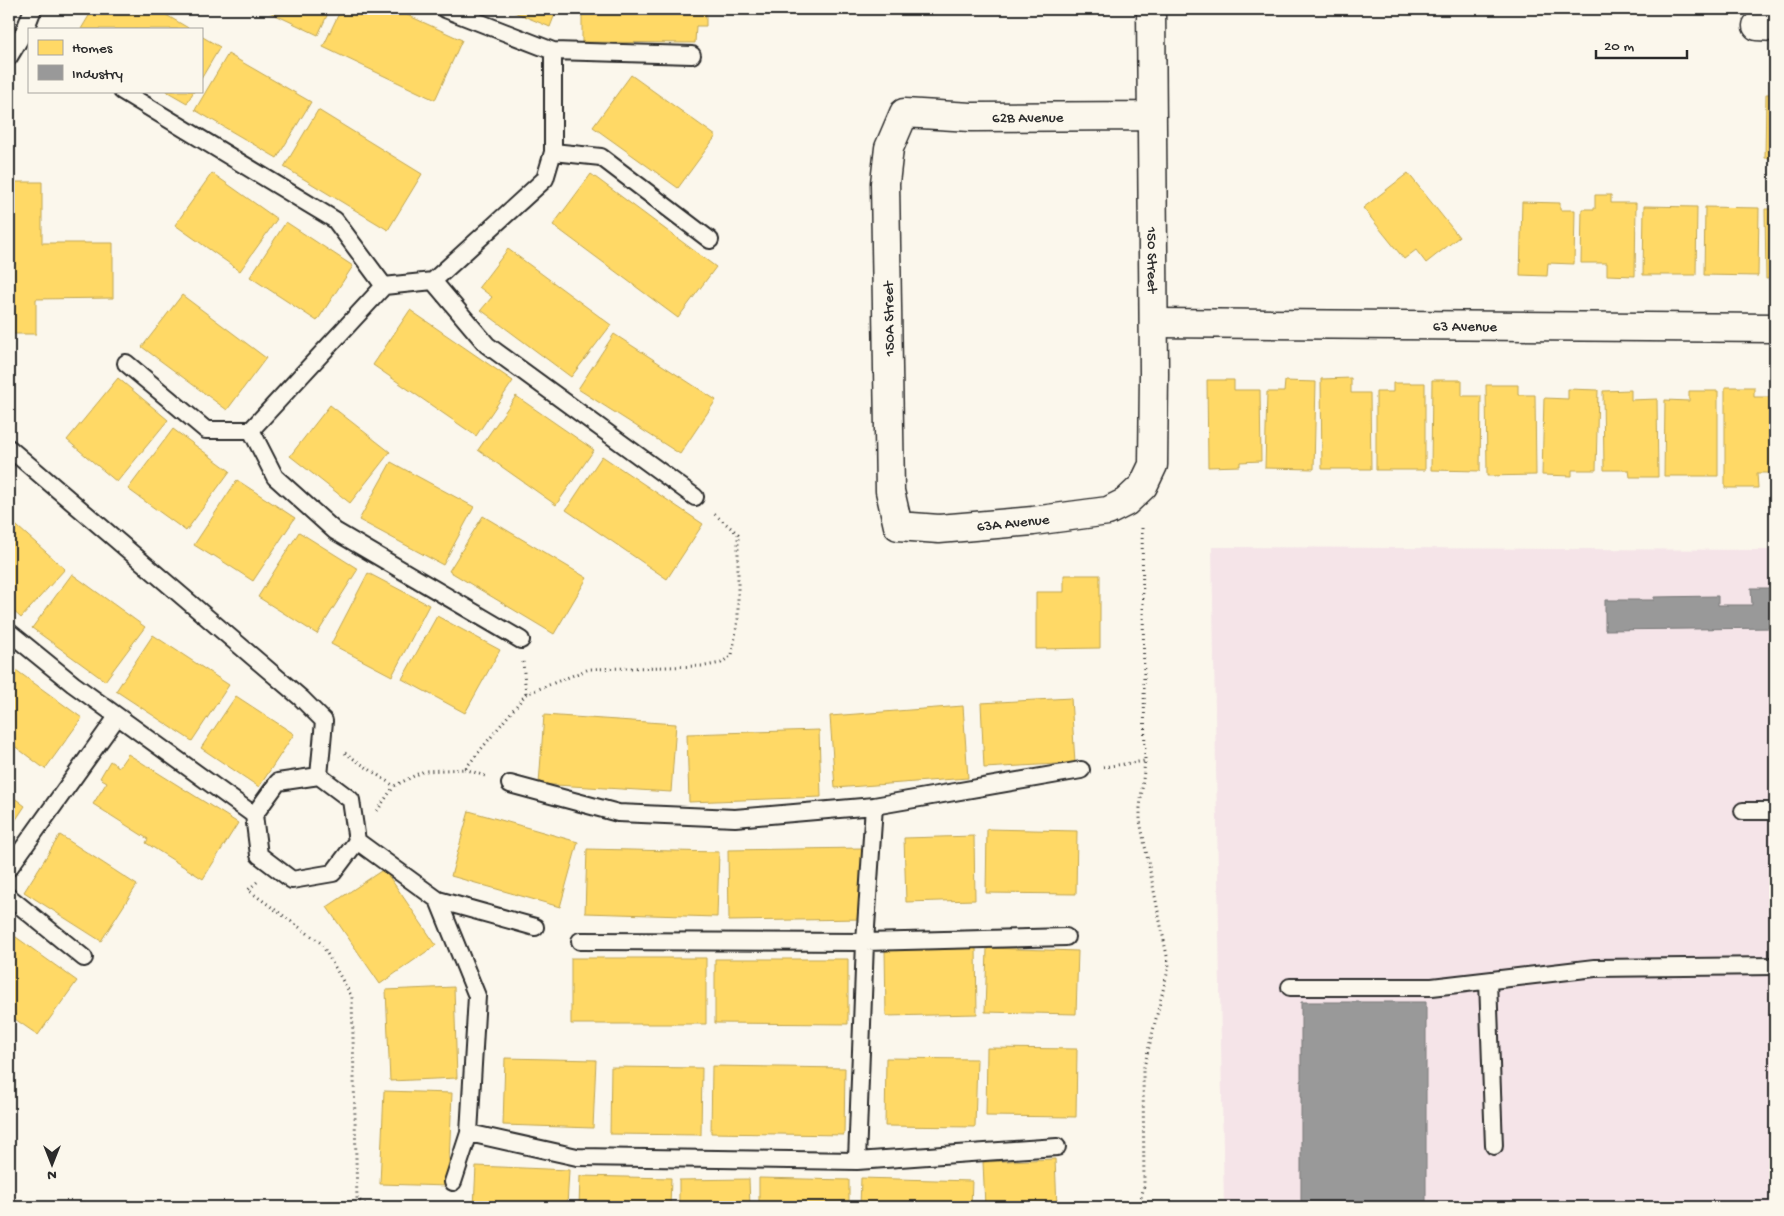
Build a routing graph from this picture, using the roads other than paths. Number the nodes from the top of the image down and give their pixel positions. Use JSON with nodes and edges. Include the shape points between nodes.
{"nodes":[{"id":1,"x":33,"y":9,"type":"edge"},
{"id":2,"x":444,"y":9,"type":"edge"},
{"id":3,"x":1151,"y":9,"type":"edge"},
{"id":4,"x":28,"y":28,"type":"edge"},
{"id":5,"x":27,"y":34,"type":"edge"},
{"id":6,"x":553,"y":51,"type":"junction"},
{"id":7,"x":692,"y":55,"type":"dead end"},
{"id":8,"x":9,"y":57,"type":"edge"},
{"id":9,"x":124,"y":92,"type":"edge"},
{"id":10,"x":904,"y":113,"type":"joint"},
{"id":11,"x":1152,"y":116,"type":"junction"},
{"id":12,"x":553,"y":152,"type":"junction"},
{"id":13,"x":710,"y":240,"type":"dead end"},
{"id":14,"x":433,"y":281,"type":"junction"},
{"id":15,"x":384,"y":286,"type":"junction"},
{"id":16,"x":1155,"y":323,"type":"junction"},
{"id":17,"x":1775,"y":328,"type":"edge"},
{"id":18,"x":126,"y":363,"type":"dead end"},
{"id":19,"x":251,"y":430,"type":"junction"},
{"id":20,"x":9,"y":448,"type":"edge"},
{"id":21,"x":695,"y":497,"type":"road end"},
{"id":22,"x":1126,"y":502,"type":"joint"},
{"id":23,"x":898,"y":526,"type":"joint"},
{"id":24,"x":9,"y":632,"type":"edge"},
{"id":25,"x":521,"y":640,"type":"road end"},
{"id":26,"x":117,"y":717,"type":"junction"},
{"id":27,"x":1081,"y":770,"type":"road end"},
{"id":28,"x":319,"y":776,"type":"junction"},
{"id":29,"x":510,"y":784,"type":"dead end"},
{"id":30,"x":874,"y":806,"type":"junction"},
{"id":31,"x":1743,"y":811,"type":"dead end"},
{"id":32,"x":1775,"y":811,"type":"edge"},
{"id":33,"x":254,"y":815,"type":"junction"},
{"id":34,"x":357,"y":841,"type":"junction"},
{"id":35,"x":9,"y":868,"type":"edge"},
{"id":36,"x":9,"y":897,"type":"edge"},
{"id":37,"x":438,"y":900,"type":"junction"},
{"id":38,"x":535,"y":927,"type":"dead end"},
{"id":39,"x":1066,"y":937,"type":"dead end"},
{"id":40,"x":580,"y":941,"type":"dead end"},
{"id":41,"x":865,"y":942,"type":"junction"},
{"id":42,"x":84,"y":958,"type":"dead end"},
{"id":43,"x":1775,"y":966,"type":"edge"},
{"id":44,"x":1488,"y":981,"type":"junction"},
{"id":45,"x":1290,"y":988,"type":"dead end"},
{"id":46,"x":469,"y":1133,"type":"junction"},
{"id":47,"x":1057,"y":1146,"type":"dead end"},
{"id":48,"x":1494,"y":1146,"type":"dead end"},
{"id":49,"x":857,"y":1161,"type":"junction"},
{"id":50,"x":453,"y":1182,"type":"dead end"}],
"edges":[{"from":1,"to":4,"type":"lane"},
{"from":2,"to":6,"type":"lane"},
{"from":3,"to":11,"type":"street","name":"150 Street"},
{"from":5,"to":8,"type":"lane"},
{"from":6,"to":7,"type":"lane"},
{"from":6,"to":12,"type":"lane"},
{"from":9,"to":15,"type":"lane","via":[[335,220]]},
{"from":10,"to":11,"type":"street","name":"62B Avenue","via":[[971,117]]},
{"from":10,"to":23,"type":"street","name":"150A Street","via":[[889,148],[885,183],[890,491]]},
{"from":11,"to":16,"type":"street","name":"150 Street"},
{"from":12,"to":13,"type":"lane","via":[[601,157]]},
{"from":12,"to":14,"type":"lane","via":[[545,179]]},
{"from":14,"to":15,"type":"lane"},
{"from":14,"to":21,"type":"lane","via":[[487,346]]},
{"from":15,"to":19,"type":"lane"},
{"from":16,"to":17,"type":"street","name":"63 Avenue"},
{"from":16,"to":22,"type":"street","name":"150 Street","via":[[1152,465],[1143,486]]},
{"from":18,"to":19,"type":"lane","via":[[206,430]]},
{"from":19,"to":25,"type":"lane","via":[[276,477],[335,531]]},
{"from":20,"to":28,"type":"lane","via":[[324,721]]},
{"from":22,"to":23,"type":"street","name":"63A Avenue","via":[[1108,511],[1033,521],[939,529]]},
{"from":24,"to":26,"type":"lane"},
{"from":26,"to":33,"type":"lane"},
{"from":26,"to":35,"type":"lane"},
{"from":27,"to":30,"type":"lane"},
{"from":28,"to":33,"type":"lane","via":[[278,782]]},
{"from":28,"to":34,"type":"lane","via":[[351,800]]},
{"from":29,"to":30,"type":"lane","via":[[618,813],[735,818]]},
{"from":30,"to":41,"type":"lane"},
{"from":31,"to":32,"type":"lane"},
{"from":33,"to":34,"type":"lane","via":[[259,855],[292,880],[333,873]]},
{"from":34,"to":37,"type":"lane"},
{"from":36,"to":42,"type":"lane"},
{"from":37,"to":38,"type":"lane"},
{"from":37,"to":46,"type":"lane","via":[[477,996]]},
{"from":39,"to":41,"type":"lane"},
{"from":40,"to":41,"type":"lane"},
{"from":41,"to":49,"type":"lane"},
{"from":43,"to":44,"type":"lane","via":[[1595,968]]},
{"from":44,"to":45,"type":"lane","via":[[1432,988]]},
{"from":44,"to":48,"type":"lane"},
{"from":46,"to":49,"type":"lane","via":[[577,1157]]},
{"from":46,"to":50,"type":"lane"},
{"from":47,"to":49,"type":"lane"}]}
